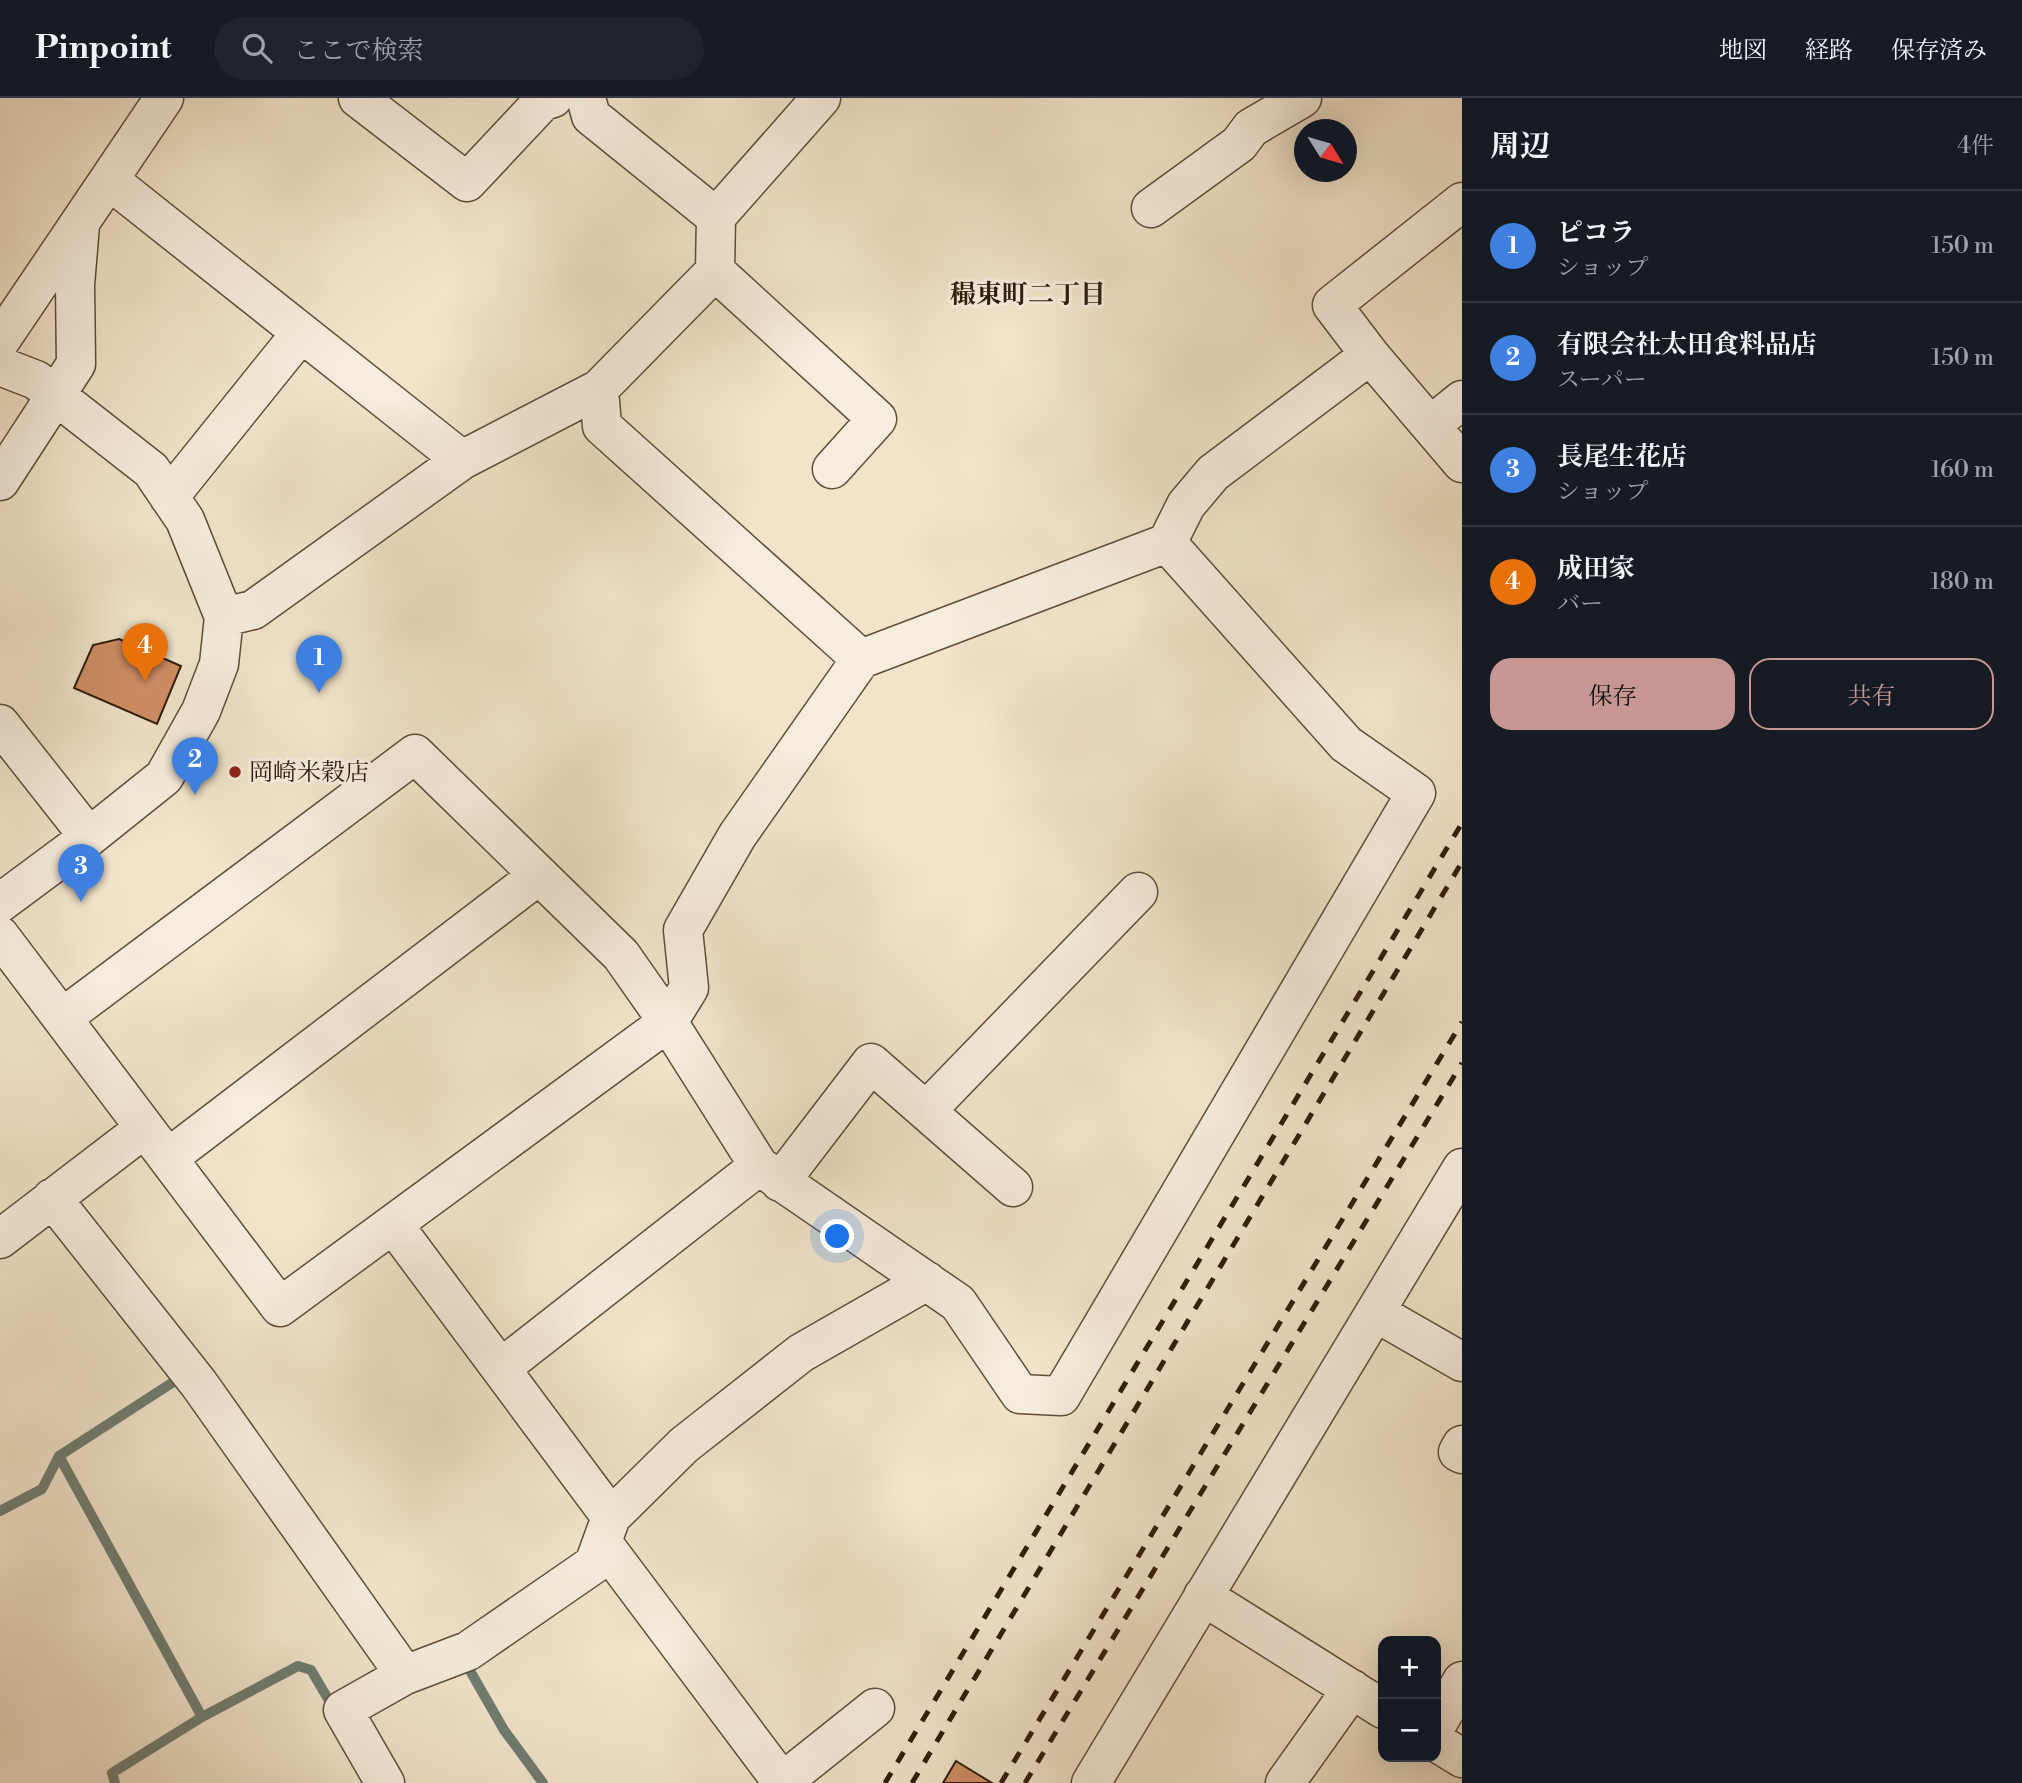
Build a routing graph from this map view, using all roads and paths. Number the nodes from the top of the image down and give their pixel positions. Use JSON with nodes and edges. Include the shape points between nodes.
{"nodes":[{"id":1,"x":164,"y":98,"type":"edge"},
{"id":2,"x":358,"y":98,"type":"edge"},
{"id":3,"x":554,"y":98,"type":"edge"},
{"id":4,"x":586,"y":98,"type":"edge"},
{"id":5,"x":821,"y":98,"type":"edge"},
{"id":6,"x":1302,"y":98,"type":"edge"},
{"id":7,"x":108,"y":180,"type":"junction"},
{"id":8,"x":1462,"y":202,"type":"edge"},
{"id":9,"x":1151,"y":208,"type":"dead end"},
{"id":10,"x":716,"y":217,"type":"junction"},
{"id":11,"x":80,"y":223,"type":"junction"},
{"id":12,"x":715,"y":271,"type":"junction"},
{"id":13,"x":301,"y":333,"type":"junction"},
{"id":14,"x":0,"y":341,"type":"edge"},
{"id":15,"x":1370,"y":355,"type":"junction"},
{"id":16,"x":0,"y":366,"type":"edge"},
{"id":17,"x":599,"y":389,"type":"junction"},
{"id":18,"x":55,"y":394,"type":"junction"},
{"id":19,"x":1462,"y":400,"type":"edge"},
{"id":20,"x":1431,"y":425,"type":"junction"},
{"id":21,"x":462,"y":460,"type":"junction"},
{"id":22,"x":1462,"y":463,"type":"edge"},
{"id":23,"x":832,"y":469,"type":"dead end"},
{"id":24,"x":0,"y":481,"type":"edge"},
{"id":25,"x":169,"y":497,"type":"junction"},
{"id":26,"x":1167,"y":543,"type":"junction"},
{"id":27,"x":224,"y":617,"type":"junction"},
{"id":28,"x":861,"y":659,"type":"junction"},
{"id":29,"x":0,"y":724,"type":"edge"},
{"id":30,"x":89,"y":837,"type":"junction"},
{"id":31,"x":538,"y":874,"type":"junction"},
{"id":32,"x":1138,"y":892,"type":"dead end"},
{"id":33,"x":0,"y":903,"type":"edge"},
{"id":34,"x":0,"y":936,"type":"edge"},
{"id":35,"x":62,"y":1018,"type":"junction"},
{"id":36,"x":668,"y":1022,"type":"junction"},
{"id":37,"x":926,"y":1111,"type":"junction"},
{"id":38,"x":145,"y":1128,"type":"junction"},
{"id":39,"x":168,"y":1158,"type":"junction"},
{"id":40,"x":1462,"y":1168,"type":"edge"},
{"id":41,"x":769,"y":1174,"type":"junction"},
{"id":42,"x":1013,"y":1187,"type":"dead end"},
{"id":43,"x":52,"y":1198,"type":"junction"},
{"id":44,"x":393,"y":1223,"type":"junction"},
{"id":45,"x":0,"y":1239,"type":"edge"},
{"id":46,"x":927,"y":1282,"type":"junction"},
{"id":47,"x":1375,"y":1312,"type":"junction"},
{"id":48,"x":1462,"y":1362,"type":"edge"},
{"id":49,"x":500,"y":1368,"type":"junction"},
{"id":50,"x":1462,"y":1445,"type":"edge"},
{"id":51,"x":1462,"y":1454,"type":"edge"},
{"id":52,"x":606,"y":1529,"type":"junction"},
{"id":53,"x":1203,"y":1596,"type":"junction"},
{"id":54,"x":405,"y":1675,"type":"junction"},
{"id":55,"x":1462,"y":1681,"type":"edge"},
{"id":56,"x":1352,"y":1689,"type":"junction"},
{"id":57,"x":1378,"y":1706,"type":"edge"},
{"id":58,"x":875,"y":1708,"type":"dead end"},
{"id":59,"x":1441,"y":1717,"type":"edge"},
{"id":60,"x":1441,"y":1745,"type":"edge"},
{"id":61,"x":1462,"y":1758,"type":"edge"},
{"id":62,"x":374,"y":1779,"type":"edge"},
{"id":63,"x":782,"y":1782,"type":"edge"},
{"id":64,"x":1091,"y":1783,"type":"edge"},
{"id":65,"x":1285,"y":1783,"type":"edge"}],
"edges":[{"from":1,"to":7,"type":"street"},
{"from":2,"to":3,"type":"street","via":[[467,183],[543,102]]},
{"from":4,"to":10,"type":"street","via":[[591,116]]},
{"from":5,"to":10,"type":"street"},
{"from":6,"to":9,"type":"street","via":[[1251,128],[1239,144]]},
{"from":7,"to":11,"type":"street"},
{"from":7,"to":13,"type":"street"},
{"from":8,"to":15,"type":"street","via":[[1332,305]]},
{"from":10,"to":12,"type":"street"},
{"from":11,"to":14,"type":"street"},
{"from":11,"to":18,"type":"street","via":[[76,364]]},
{"from":12,"to":17,"type":"street"},
{"from":12,"to":23,"type":"street","via":[[877,419]]},
{"from":13,"to":21,"type":"street"},
{"from":13,"to":25,"type":"street"},
{"from":15,"to":20,"type":"street"},
{"from":15,"to":26,"type":"street","via":[[1213,473],[1186,505]]},
{"from":16,"to":18,"type":"street","via":[[36,380]]},
{"from":17,"to":21,"type":"street"},
{"from":17,"to":28,"type":"street","via":[[602,426]]},
{"from":18,"to":24,"type":"street"},
{"from":18,"to":25,"type":"street","via":[[151,470]]},
{"from":19,"to":20,"type":"street"},
{"from":20,"to":22,"type":"street"},
{"from":21,"to":27,"type":"street","via":[[253,610]]},
{"from":25,"to":27,"type":"street","via":[[185,520]]},
{"from":26,"to":28,"type":"street"},
{"from":26,"to":46,"type":"street","via":[[1346,744],[1416,793],[1061,1396],[1020,1394],[958,1303]]},
{"from":27,"to":30,"type":"street","via":[[219,664],[206,699],[164,777]]},
{"from":28,"to":36,"type":"street","via":[[737,836],[682,930],[689,988]]},
{"from":29,"to":30,"type":"street"},
{"from":30,"to":33,"type":"street"},
{"from":31,"to":35,"type":"street","via":[[415,754]]},
{"from":31,"to":36,"type":"street","via":[[621,955]]},
{"from":31,"to":39,"type":"street"},
{"from":32,"to":37,"type":"street"},
{"from":34,"to":35,"type":"street"},
{"from":35,"to":38,"type":"street"},
{"from":36,"to":41,"type":"street"},
{"from":36,"to":44,"type":"street"},
{"from":37,"to":41,"type":"street","via":[[871,1063]]},
{"from":37,"to":42,"type":"street"},
{"from":38,"to":39,"type":"street"},
{"from":38,"to":43,"type":"street"},
{"from":39,"to":44,"type":"street","via":[[280,1307]]},
{"from":40,"to":47,"type":"street"},
{"from":41,"to":46,"type":"street"},
{"from":41,"to":49,"type":"street"},
{"from":43,"to":45,"type":"street"},
{"from":43,"to":54,"type":"street","via":[[198,1384]]},
{"from":44,"to":49,"type":"street"},
{"from":46,"to":52,"type":"street","via":[[801,1353],[684,1445]]},
{"from":47,"to":48,"type":"street"},
{"from":47,"to":53,"type":"street"},
{"from":49,"to":52,"type":"street"},
{"from":50,"to":51,"type":"street","via":[[1458,1452]]},
{"from":52,"to":54,"type":"street","via":[[594,1564],[468,1650]]},
{"from":52,"to":63,"type":"street"},
{"from":53,"to":56,"type":"street"},
{"from":53,"to":64,"type":"street"},
{"from":54,"to":62,"type":"street","via":[[343,1710]]},
{"from":55,"to":59,"type":"street"},
{"from":56,"to":57,"type":"street"},
{"from":56,"to":65,"type":"street"},
{"from":58,"to":63,"type":"street"},
{"from":60,"to":61,"type":"street"}]}
